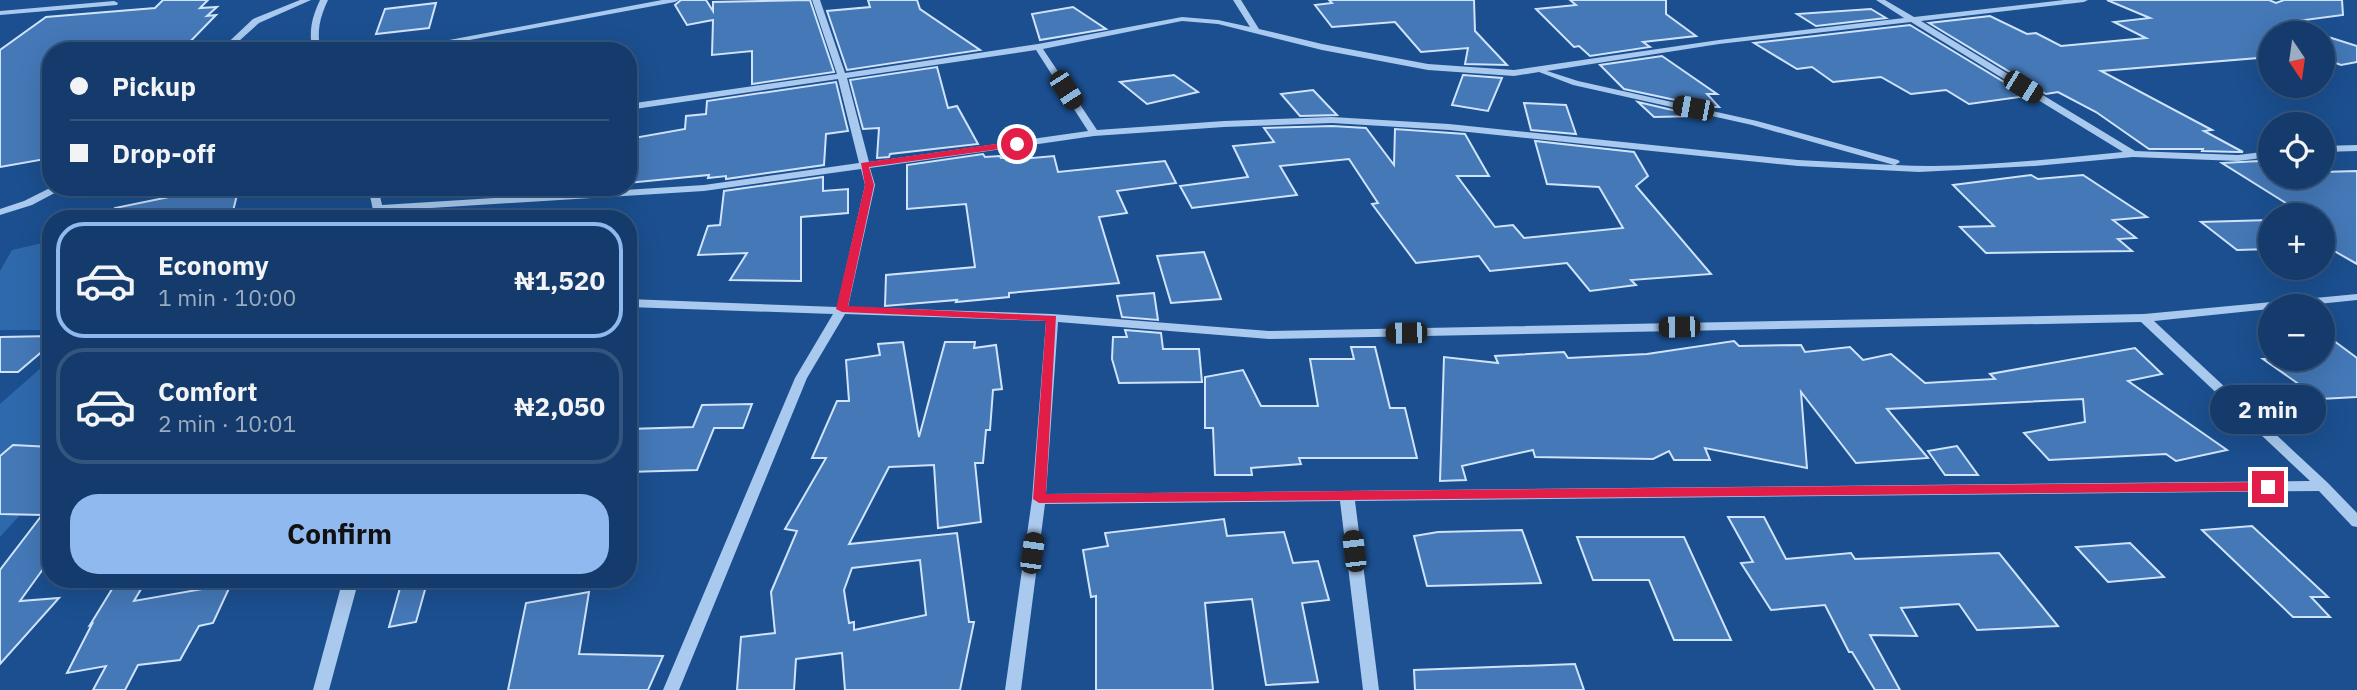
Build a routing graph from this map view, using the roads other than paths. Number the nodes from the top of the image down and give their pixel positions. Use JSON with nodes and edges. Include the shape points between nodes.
{"nodes":[{"id":1,"x":31,"y":0,"type":"edge"},
{"id":2,"x":307,"y":0,"type":"edge"},
{"id":3,"x":324,"y":0,"type":"edge"},
{"id":4,"x":675,"y":0,"type":"edge"},
{"id":5,"x":816,"y":0,"type":"edge"},
{"id":6,"x":1237,"y":0,"type":"edge"},
{"id":7,"x":1881,"y":0,"type":"edge"},
{"id":8,"x":2084,"y":0,"type":"edge"},
{"id":9,"x":114,"y":3,"type":"dead end"},
{"id":10,"x":13,"y":12,"type":"junction"},
{"id":11,"x":0,"y":13,"type":"edge"},
{"id":12,"x":1913,"y":19,"type":"junction"},
{"id":13,"x":0,"y":20,"type":"edge"},
{"id":14,"x":1255,"y":29,"type":"junction"},
{"id":15,"x":233,"y":42,"type":"edge"},
{"id":16,"x":314,"y":42,"type":"edge"},
{"id":17,"x":444,"y":42,"type":"edge"},
{"id":18,"x":1038,"y":47,"type":"junction"},
{"id":19,"x":1541,"y":71,"type":"junction"},
{"id":20,"x":842,"y":77,"type":"junction"},
{"id":21,"x":637,"y":106,"type":"edge"},
{"id":22,"x":1094,"y":134,"type":"junction"},
{"id":23,"x":2357,"y":148,"type":"edge"},
{"id":24,"x":2335,"y":149,"type":"edge"},
{"id":25,"x":2133,"y":154,"type":"junction"},
{"id":26,"x":2258,"y":156,"type":"edge"},
{"id":27,"x":864,"y":165,"type":"junction"},
{"id":28,"x":1919,"y":169,"type":"junction"},
{"id":29,"x":637,"y":193,"type":"edge"},
{"id":30,"x":42,"y":196,"type":"edge"},
{"id":31,"x":604,"y":196,"type":"edge"},
{"id":32,"x":430,"y":210,"type":"edge"},
{"id":33,"x":0,"y":212,"type":"edge"},
{"id":34,"x":2357,"y":297,"type":"edge"},
{"id":35,"x":637,"y":303,"type":"edge"},
{"id":36,"x":842,"y":309,"type":"junction"},
{"id":37,"x":1052,"y":318,"type":"junction"},
{"id":38,"x":2144,"y":318,"type":"junction"},
{"id":39,"x":2323,"y":486,"type":"junction"},
{"id":40,"x":1347,"y":496,"type":"junction"},
{"id":41,"x":1039,"y":499,"type":"junction"},
{"id":42,"x":2357,"y":522,"type":"edge"},
{"id":43,"x":349,"y":588,"type":"edge"},
{"id":44,"x":321,"y":690,"type":"edge"},
{"id":45,"x":671,"y":690,"type":"edge"},
{"id":46,"x":1013,"y":690,"type":"edge"},
{"id":47,"x":1371,"y":690,"type":"edge"}],
"edges":[{"from":1,"to":10,"type":"street"},
{"from":2,"to":15,"type":"street","via":[[256,21]]},
{"from":3,"to":16,"type":"street","via":[[315,18]]},
{"from":4,"to":17,"type":"street"},
{"from":5,"to":20,"type":"street"},
{"from":6,"to":14,"type":"street"},
{"from":7,"to":12,"type":"street"},
{"from":8,"to":12,"type":"street"},
{"from":9,"to":10,"type":"street"},
{"from":10,"to":11,"type":"street"},
{"from":10,"to":13,"type":"street"},
{"from":12,"to":19,"type":"street","via":[[1631,54]]},
{"from":12,"to":25,"type":"street"},
{"from":14,"to":18,"type":"street","via":[[1182,19]]},
{"from":14,"to":19,"type":"street","via":[[1428,67]]},
{"from":18,"to":20,"type":"street"},
{"from":18,"to":22,"type":"street"},
{"from":19,"to":28,"type":"street"},
{"from":20,"to":21,"type":"street"},
{"from":20,"to":27,"type":"street"},
{"from":22,"to":27,"type":"street"},
{"from":22,"to":28,"type":"street","via":[[1332,120],[1450,127],[1798,163]]},
{"from":23,"to":24,"type":"street"},
{"from":25,"to":26,"type":"street"},
{"from":25,"to":28,"type":"street"},
{"from":27,"to":29,"type":"street"},
{"from":27,"to":36,"type":"street","via":[[870,185]]},
{"from":30,"to":33,"type":"street"},
{"from":31,"to":32,"type":"street"},
{"from":34,"to":38,"type":"street"},
{"from":35,"to":36,"type":"street"},
{"from":36,"to":37,"type":"street"},
{"from":36,"to":45,"type":"street","via":[[801,378]]},
{"from":37,"to":38,"type":"street","via":[[1269,335]]},
{"from":37,"to":41,"type":"street"},
{"from":38,"to":39,"type":"street"},
{"from":39,"to":40,"type":"street"},
{"from":39,"to":42,"type":"street"},
{"from":40,"to":41,"type":"street"},
{"from":40,"to":47,"type":"street"},
{"from":41,"to":46,"type":"street"},
{"from":43,"to":44,"type":"street"}]}
